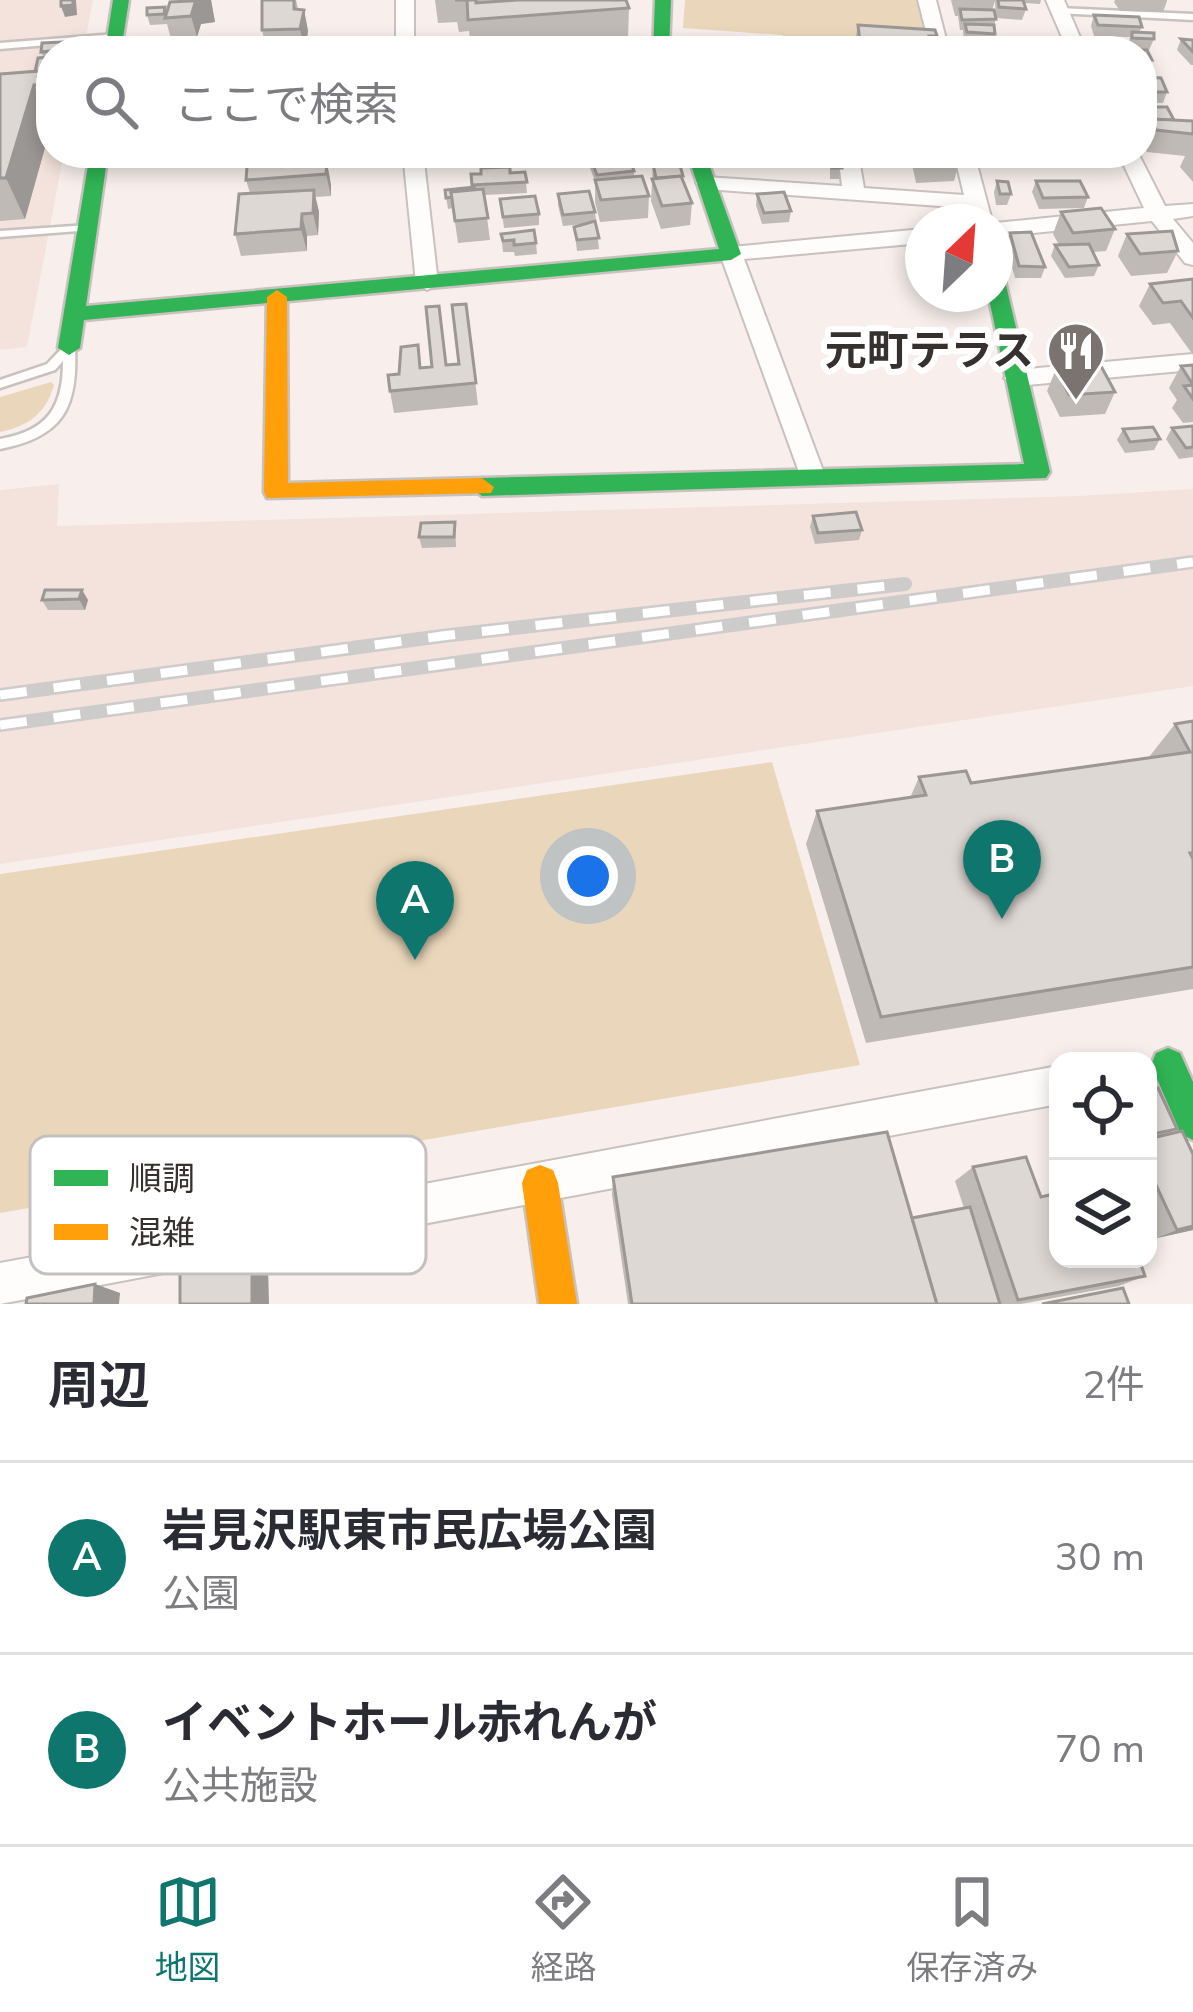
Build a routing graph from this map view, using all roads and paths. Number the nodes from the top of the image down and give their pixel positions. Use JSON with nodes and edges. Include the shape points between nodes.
{"nodes":[{"id":1,"x":122,"y":0,"type":"edge"},
{"id":2,"x":405,"y":0,"type":"edge"},
{"id":3,"x":663,"y":0,"type":"edge"},
{"id":4,"x":927,"y":0,"type":"edge"},
{"id":5,"x":1057,"y":6,"type":"edge"},
{"id":6,"x":1193,"y":17,"type":"edge"},
{"id":7,"x":115,"y":36,"type":"edge"},
{"id":8,"x":405,"y":36,"type":"edge"},
{"id":9,"x":662,"y":36,"type":"edge"},
{"id":10,"x":936,"y":36,"type":"edge"},
{"id":11,"x":1070,"y":36,"type":"edge"},
{"id":12,"x":36,"y":45,"type":"edge"},
{"id":13,"x":0,"y":46,"type":"edge"},
{"id":14,"x":97,"y":168,"type":"edge"},
{"id":15,"x":415,"y":168,"type":"edge"},
{"id":16,"x":701,"y":168,"type":"edge"},
{"id":17,"x":850,"y":168,"type":"edge"},
{"id":18,"x":968,"y":168,"type":"edge"},
{"id":19,"x":1134,"y":168,"type":"edge"},
{"id":20,"x":706,"y":183,"type":"junction"},
{"id":21,"x":854,"y":193,"type":"junction"},
{"id":22,"x":926,"y":204,"type":"edge"},
{"id":23,"x":977,"y":204,"type":"edge"},
{"id":24,"x":1193,"y":210,"type":"edge"},
{"id":25,"x":1157,"y":213,"type":"junction"},
{"id":26,"x":88,"y":228,"type":"junction"},
{"id":27,"x":1013,"y":228,"type":"edge"},
{"id":28,"x":0,"y":234,"type":"edge"},
{"id":29,"x":905,"y":238,"type":"edge"},
{"id":30,"x":731,"y":254,"type":"junction"},
{"id":31,"x":1193,"y":258,"type":"edge"},
{"id":32,"x":427,"y":283,"type":"junction"},
{"id":33,"x":277,"y":297,"type":"junction"},
{"id":34,"x":1002,"y":312,"type":"edge"},
{"id":35,"x":76,"y":314,"type":"junction"},
{"id":36,"x":69,"y":348,"type":"junction"},
{"id":37,"x":1193,"y":362,"type":"edge"},
{"id":38,"x":1016,"y":378,"type":"junction"},
{"id":39,"x":0,"y":384,"type":"edge"},
{"id":40,"x":0,"y":444,"type":"edge"},
{"id":41,"x":812,"y":476,"type":"junction"},
{"id":42,"x":1170,"y":1064,"type":"edge"},
{"id":43,"x":1049,"y":1087,"type":"edge"},
{"id":44,"x":1193,"y":1122,"type":"edge"},
{"id":45,"x":540,"y":1183,"type":"junction"},
{"id":46,"x":426,"y":1205,"type":"edge"},
{"id":47,"x":58,"y":1274,"type":"edge"},
{"id":48,"x":0,"y":1285,"type":"edge"},
{"id":49,"x":558,"y":1304,"type":"edge"}],
"edges":[{"from":1,"to":7,"type":"street"},
{"from":2,"to":8,"type":"street"},
{"from":3,"to":9,"type":"street"},
{"from":4,"to":10,"type":"street"},
{"from":5,"to":6,"type":"lane"},
{"from":5,"to":11,"type":"street"},
{"from":12,"to":13,"type":"lane"},
{"from":14,"to":26,"type":"street"},
{"from":15,"to":32,"type":"street"},
{"from":16,"to":20,"type":"street"},
{"from":17,"to":21,"type":"street"},
{"from":18,"to":23,"type":"street"},
{"from":19,"to":25,"type":"street"},
{"from":20,"to":21,"type":"street"},
{"from":20,"to":30,"type":"street"},
{"from":21,"to":22,"type":"street"},
{"from":24,"to":25,"type":"street"},
{"from":25,"to":27,"type":"street"},
{"from":25,"to":31,"type":"street"},
{"from":26,"to":28,"type":"lane"},
{"from":26,"to":35,"type":"street"},
{"from":29,"to":30,"type":"street"},
{"from":30,"to":32,"type":"street"},
{"from":30,"to":41,"type":"street"},
{"from":32,"to":33,"type":"street"},
{"from":33,"to":35,"type":"street"},
{"from":33,"to":41,"type":"street","via":[[276,492]]},
{"from":34,"to":38,"type":"street"},
{"from":35,"to":36,"type":"street"},
{"from":36,"to":39,"type":"lane","via":[[51,367]]},
{"from":36,"to":40,"type":"lane","via":[[63,413],[22,442]]},
{"from":37,"to":38,"type":"street"},
{"from":38,"to":41,"type":"street","via":[[1038,472]]},
{"from":42,"to":44,"type":"street"},
{"from":43,"to":45,"type":"street"},
{"from":45,"to":46,"type":"street"},
{"from":45,"to":49,"type":"street"},
{"from":47,"to":48,"type":"street"}]}
